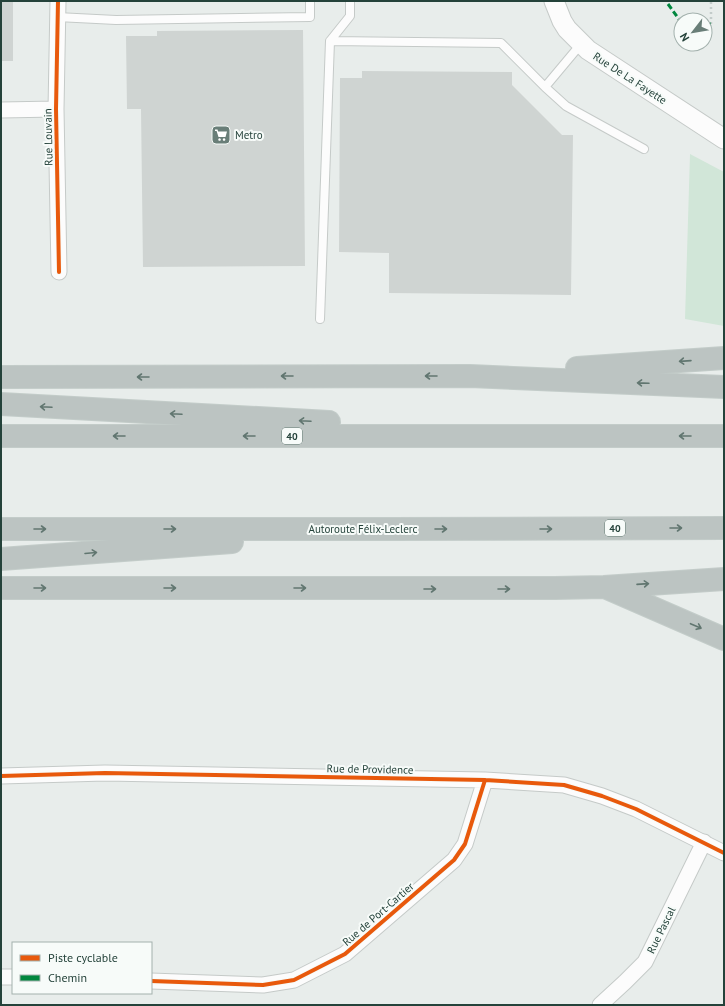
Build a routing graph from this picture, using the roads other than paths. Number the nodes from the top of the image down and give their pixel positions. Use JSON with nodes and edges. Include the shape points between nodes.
{"nodes":[{"id":1,"x":58,"y":1,"type":"edge"},
{"id":2,"x":310,"y":1,"type":"edge"},
{"id":3,"x":350,"y":1,"type":"edge"},
{"id":4,"x":554,"y":1,"type":"edge"},
{"id":5,"x":57,"y":17,"type":"junction"},
{"id":6,"x":330,"y":41,"type":"junction"},
{"id":7,"x":581,"y":44,"type":"junction"},
{"id":8,"x":545,"y":87,"type":"junction"},
{"id":9,"x":56,"y":109,"type":"junction"},
{"id":10,"x":1,"y":110,"type":"edge"},
{"id":11,"x":724,"y":139,"type":"edge"},
{"id":12,"x":644,"y":150,"type":"dead end"},
{"id":13,"x":60,"y":272,"type":"dead end"},
{"id":14,"x":320,"y":320,"type":"dead end"},
{"id":15,"x":724,"y":358,"type":"edge"},
{"id":16,"x":470,"y":376,"type":"junction"},
{"id":17,"x":1,"y":377,"type":"edge"},
{"id":18,"x":724,"y":387,"type":"edge"},
{"id":19,"x":1,"y":404,"type":"edge"},
{"id":20,"x":1,"y":436,"type":"edge"},
{"id":21,"x":582,"y":436,"type":"junction"},
{"id":22,"x":724,"y":436,"type":"edge"},
{"id":23,"x":724,"y":528,"type":"edge"},
{"id":24,"x":1,"y":529,"type":"edge"},
{"id":25,"x":388,"y":529,"type":"junction"},
{"id":26,"x":1,"y":559,"type":"edge"},
{"id":27,"x":724,"y":579,"type":"edge"},
{"id":28,"x":604,"y":587,"type":"junction"},
{"id":29,"x":1,"y":588,"type":"edge"},
{"id":30,"x":724,"y":639,"type":"edge"},
{"id":31,"x":1,"y":776,"type":"edge"},
{"id":32,"x":485,"y":780,"type":"junction"},
{"id":33,"x":704,"y":842,"type":"junction"},
{"id":34,"x":724,"y":853,"type":"edge"},
{"id":35,"x":1,"y":976,"type":"edge"},
{"id":36,"x":12,"y":977,"type":"edge"},
{"id":37,"x":152,"y":981,"type":"edge"},
{"id":38,"x":600,"y":1005,"type":"edge"}],
"edges":[{"from":1,"to":5,"type":"street","name":"Rue Louvain"},
{"from":2,"to":5,"type":"lane","via":[[310,16],[116,20]]},
{"from":3,"to":6,"type":"lane","via":[[350,16]]},
{"from":4,"to":7,"type":"street","name":"Rue De La Fayette","via":[[562,21]]},
{"from":5,"to":9,"type":"street","name":"Rue Louvain"},
{"from":6,"to":8,"type":"lane","via":[[501,43]]},
{"from":6,"to":14,"type":"lane"},
{"from":7,"to":8,"type":"lane"},
{"from":7,"to":11,"type":"street","name":"Rue De La Fayette"},
{"from":8,"to":12,"type":"lane","via":[[566,106]]},
{"from":9,"to":10,"type":"street"},
{"from":9,"to":13,"type":"street","name":"Rue Louvain"},
{"from":15,"to":16,"type":"highway","one_way":true},
{"from":16,"to":17,"type":"highway","one_way":true},
{"from":18,"to":16,"type":"highway","one_way":true},
{"from":21,"to":19,"type":"highway","one_way":true},
{"from":21,"to":20,"type":"highway","number":"40","one_way":true},
{"from":22,"to":21,"type":"highway","number":"40","one_way":true},
{"from":25,"to":23,"type":"highway","name":"Autoroute Félix-Leclerc","number":"40","one_way":true},
{"from":24,"to":25,"type":"highway","name":"Autoroute Félix-Leclerc","number":"40","one_way":true},
{"from":26,"to":25,"type":"highway","one_way":true},
{"from":28,"to":27,"type":"highway","one_way":true},
{"from":29,"to":28,"type":"highway","one_way":true},
{"from":28,"to":30,"type":"highway","one_way":true},
{"from":31,"to":32,"type":"street","name":"Rue de Providence","via":[[105,773]]},
{"from":32,"to":33,"type":"street","name":"Rue de Providence","via":[[564,785],[636,809]]},
{"from":32,"to":37,"type":"street","name":"Rue de Port-Cartier","via":[[465,844],[454,860],[346,954],[294,980],[263,985]]},
{"from":33,"to":34,"type":"street","name":"Rue de Providence"},
{"from":33,"to":38,"type":"street","name":"Rue Pascal","via":[[645,962]]},
{"from":35,"to":36,"type":"street"}]}
